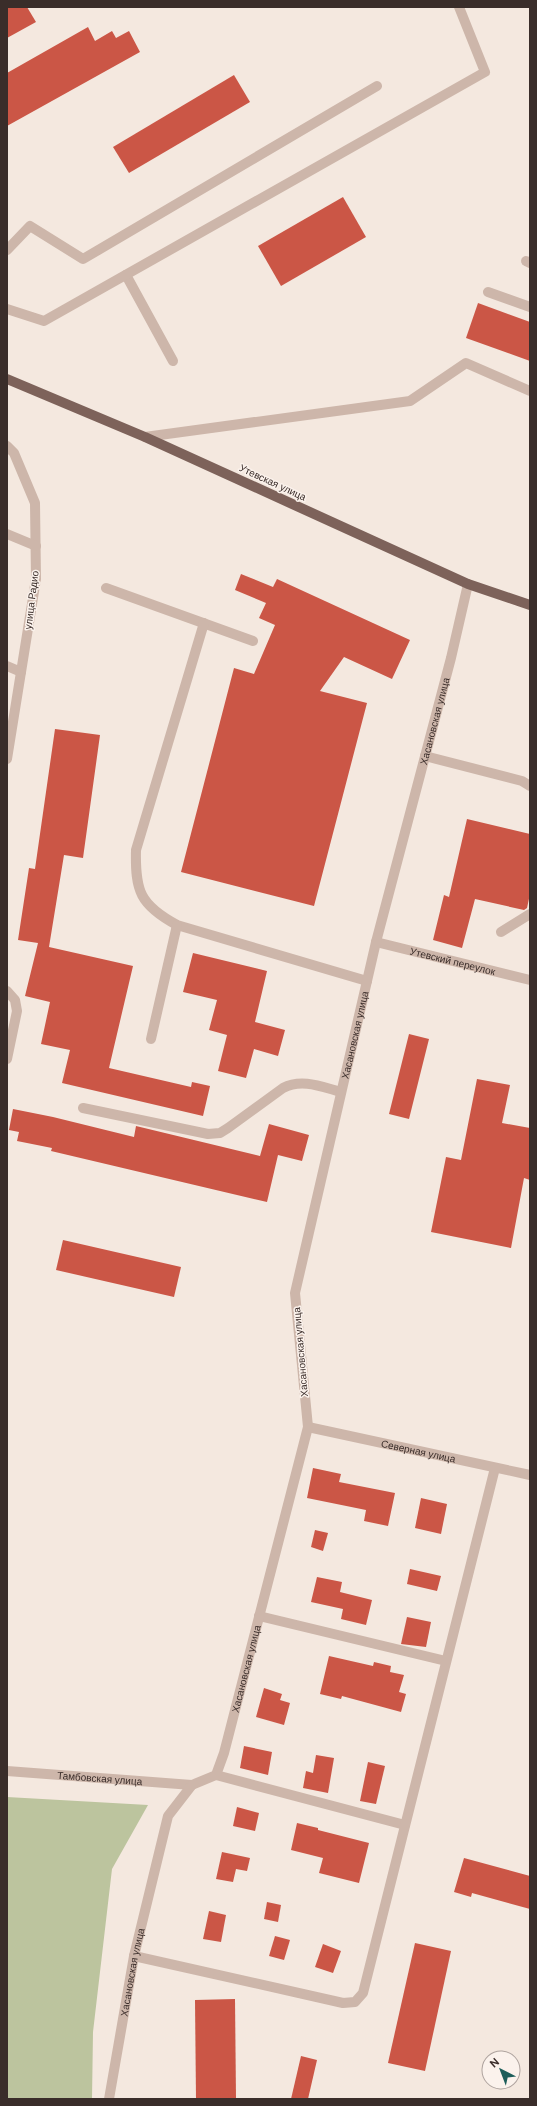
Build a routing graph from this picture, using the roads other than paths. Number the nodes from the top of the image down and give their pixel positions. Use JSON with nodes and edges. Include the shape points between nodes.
{"nodes":[{"id":1,"x":459,"y":7,"type":"edge"},
{"id":2,"x":378,"y":86,"type":"dead end"},
{"id":3,"x":7,"y":250,"type":"edge"},
{"id":4,"x":126,"y":275,"type":"junction"},
{"id":5,"x":488,"y":292,"type":"dead end"},
{"id":6,"x":530,"y":307,"type":"edge"},
{"id":7,"x":7,"y":309,"type":"edge"},
{"id":8,"x":173,"y":361,"type":"dead end"},
{"id":9,"x":7,"y":378,"type":"edge"},
{"id":10,"x":530,"y":391,"type":"edge"},
{"id":11,"x":146,"y":437,"type":"junction"},
{"id":12,"x":7,"y":446,"type":"edge"},
{"id":13,"x":7,"y":534,"type":"edge"},
{"id":14,"x":36,"y":546,"type":"junction"},
{"id":15,"x":468,"y":584,"type":"junction"},
{"id":16,"x":106,"y":588,"type":"dead end"},
{"id":17,"x":530,"y":605,"type":"edge"},
{"id":18,"x":204,"y":624,"type":"junction"},
{"id":19,"x":253,"y":641,"type":"dead end"},
{"id":20,"x":7,"y":666,"type":"edge"},
{"id":21,"x":21,"y":672,"type":"junction"},
{"id":22,"x":425,"y":756,"type":"junction"},
{"id":23,"x":7,"y":759,"type":"edge"},
{"id":24,"x":530,"y":786,"type":"edge"},
{"id":25,"x":530,"y":914,"type":"edge"},
{"id":26,"x":177,"y":925,"type":"junction"},
{"id":27,"x":501,"y":932,"type":"dead end"},
{"id":28,"x":376,"y":942,"type":"junction"},
{"id":29,"x":530,"y":980,"type":"edge"},
{"id":30,"x":367,"y":981,"type":"junction"},
{"id":31,"x":7,"y":991,"type":"edge"},
{"id":32,"x":152,"y":1039,"type":"dead end"},
{"id":33,"x":7,"y":1059,"type":"edge"},
{"id":34,"x":341,"y":1092,"type":"junction"},
{"id":35,"x":83,"y":1108,"type":"dead end"},
{"id":36,"x":308,"y":1427,"type":"junction"},
{"id":37,"x":495,"y":1468,"type":"junction"},
{"id":38,"x":530,"y":1475,"type":"edge"},
{"id":39,"x":259,"y":1616,"type":"junction"},
{"id":40,"x":446,"y":1661,"type":"junction"},
{"id":41,"x":7,"y":1771,"type":"edge"},
{"id":42,"x":216,"y":1775,"type":"junction"},
{"id":43,"x":192,"y":1785,"type":"junction"},
{"id":44,"x":405,"y":1825,"type":"junction"},
{"id":45,"x":134,"y":1956,"type":"junction"},
{"id":46,"x":109,"y":2099,"type":"edge"}],
"edges":[{"from":1,"to":4,"type":"street","via":[[485,72]]},
{"from":2,"to":3,"type":"street","via":[[83,259],[30,226]]},
{"from":4,"to":7,"type":"street","via":[[44,321]]},
{"from":4,"to":8,"type":"street"},
{"from":5,"to":6,"type":"street"},
{"from":9,"to":11,"type":"main road","name":"Утевская улица"},
{"from":10,"to":11,"type":"street","via":[[466,363],[410,402]]},
{"from":11,"to":15,"type":"main road","name":"Утевская улица"},
{"from":12,"to":14,"type":"street","name":"улица Радио","via":[[14,453],[35,503]]},
{"from":13,"to":14,"type":"street"},
{"from":14,"to":21,"type":"street","name":"улица Радио","via":[[36,579]]},
{"from":15,"to":17,"type":"main road","name":"Утевская улица"},
{"from":15,"to":22,"type":"street","name":"Хасановская улица"},
{"from":16,"to":18,"type":"street"},
{"from":18,"to":19,"type":"street"},
{"from":18,"to":26,"type":"street","via":[[136,850],[135,876],[142,896],[157,914]]},
{"from":20,"to":21,"type":"street"},
{"from":21,"to":23,"type":"street","name":"улица Радио"},
{"from":22,"to":24,"type":"street","via":[[522,781]]},
{"from":22,"to":28,"type":"street","name":"Хасановская улица"},
{"from":25,"to":27,"type":"street"},
{"from":26,"to":30,"type":"street"},
{"from":26,"to":32,"type":"street"},
{"from":28,"to":29,"type":"street","name":"Утевский переулок"},
{"from":28,"to":30,"type":"street","name":"Хасановская улица"},
{"from":30,"to":34,"type":"street","name":"Хасановская улица"},
{"from":31,"to":33,"type":"street","via":[[16,1000],[17,1011]]},
{"from":34,"to":35,"type":"street","via":[[292,1083],[220,1133],[208,1134]]},
{"from":34,"to":36,"type":"street","name":"Хасановская улица","via":[[295,1293]]},
{"from":36,"to":37,"type":"street","name":"Северная улица"},
{"from":36,"to":39,"type":"street","name":"Хасановская улица"},
{"from":37,"to":38,"type":"street","name":"Северная улица"},
{"from":37,"to":40,"type":"street"},
{"from":39,"to":40,"type":"street"},
{"from":39,"to":42,"type":"street","name":"Хасановская улица"},
{"from":40,"to":44,"type":"street"},
{"from":41,"to":43,"type":"street","name":"Тамбовская улица"},
{"from":42,"to":43,"type":"street","name":"Хасановская улица"},
{"from":42,"to":44,"type":"street"},
{"from":43,"to":45,"type":"street","name":"Хасановская улица","via":[[168,1816]]},
{"from":44,"to":45,"type":"street","via":[[363,1993],[355,2002],[344,2003]]},
{"from":45,"to":46,"type":"street","name":"Хасановская улица"}]}
